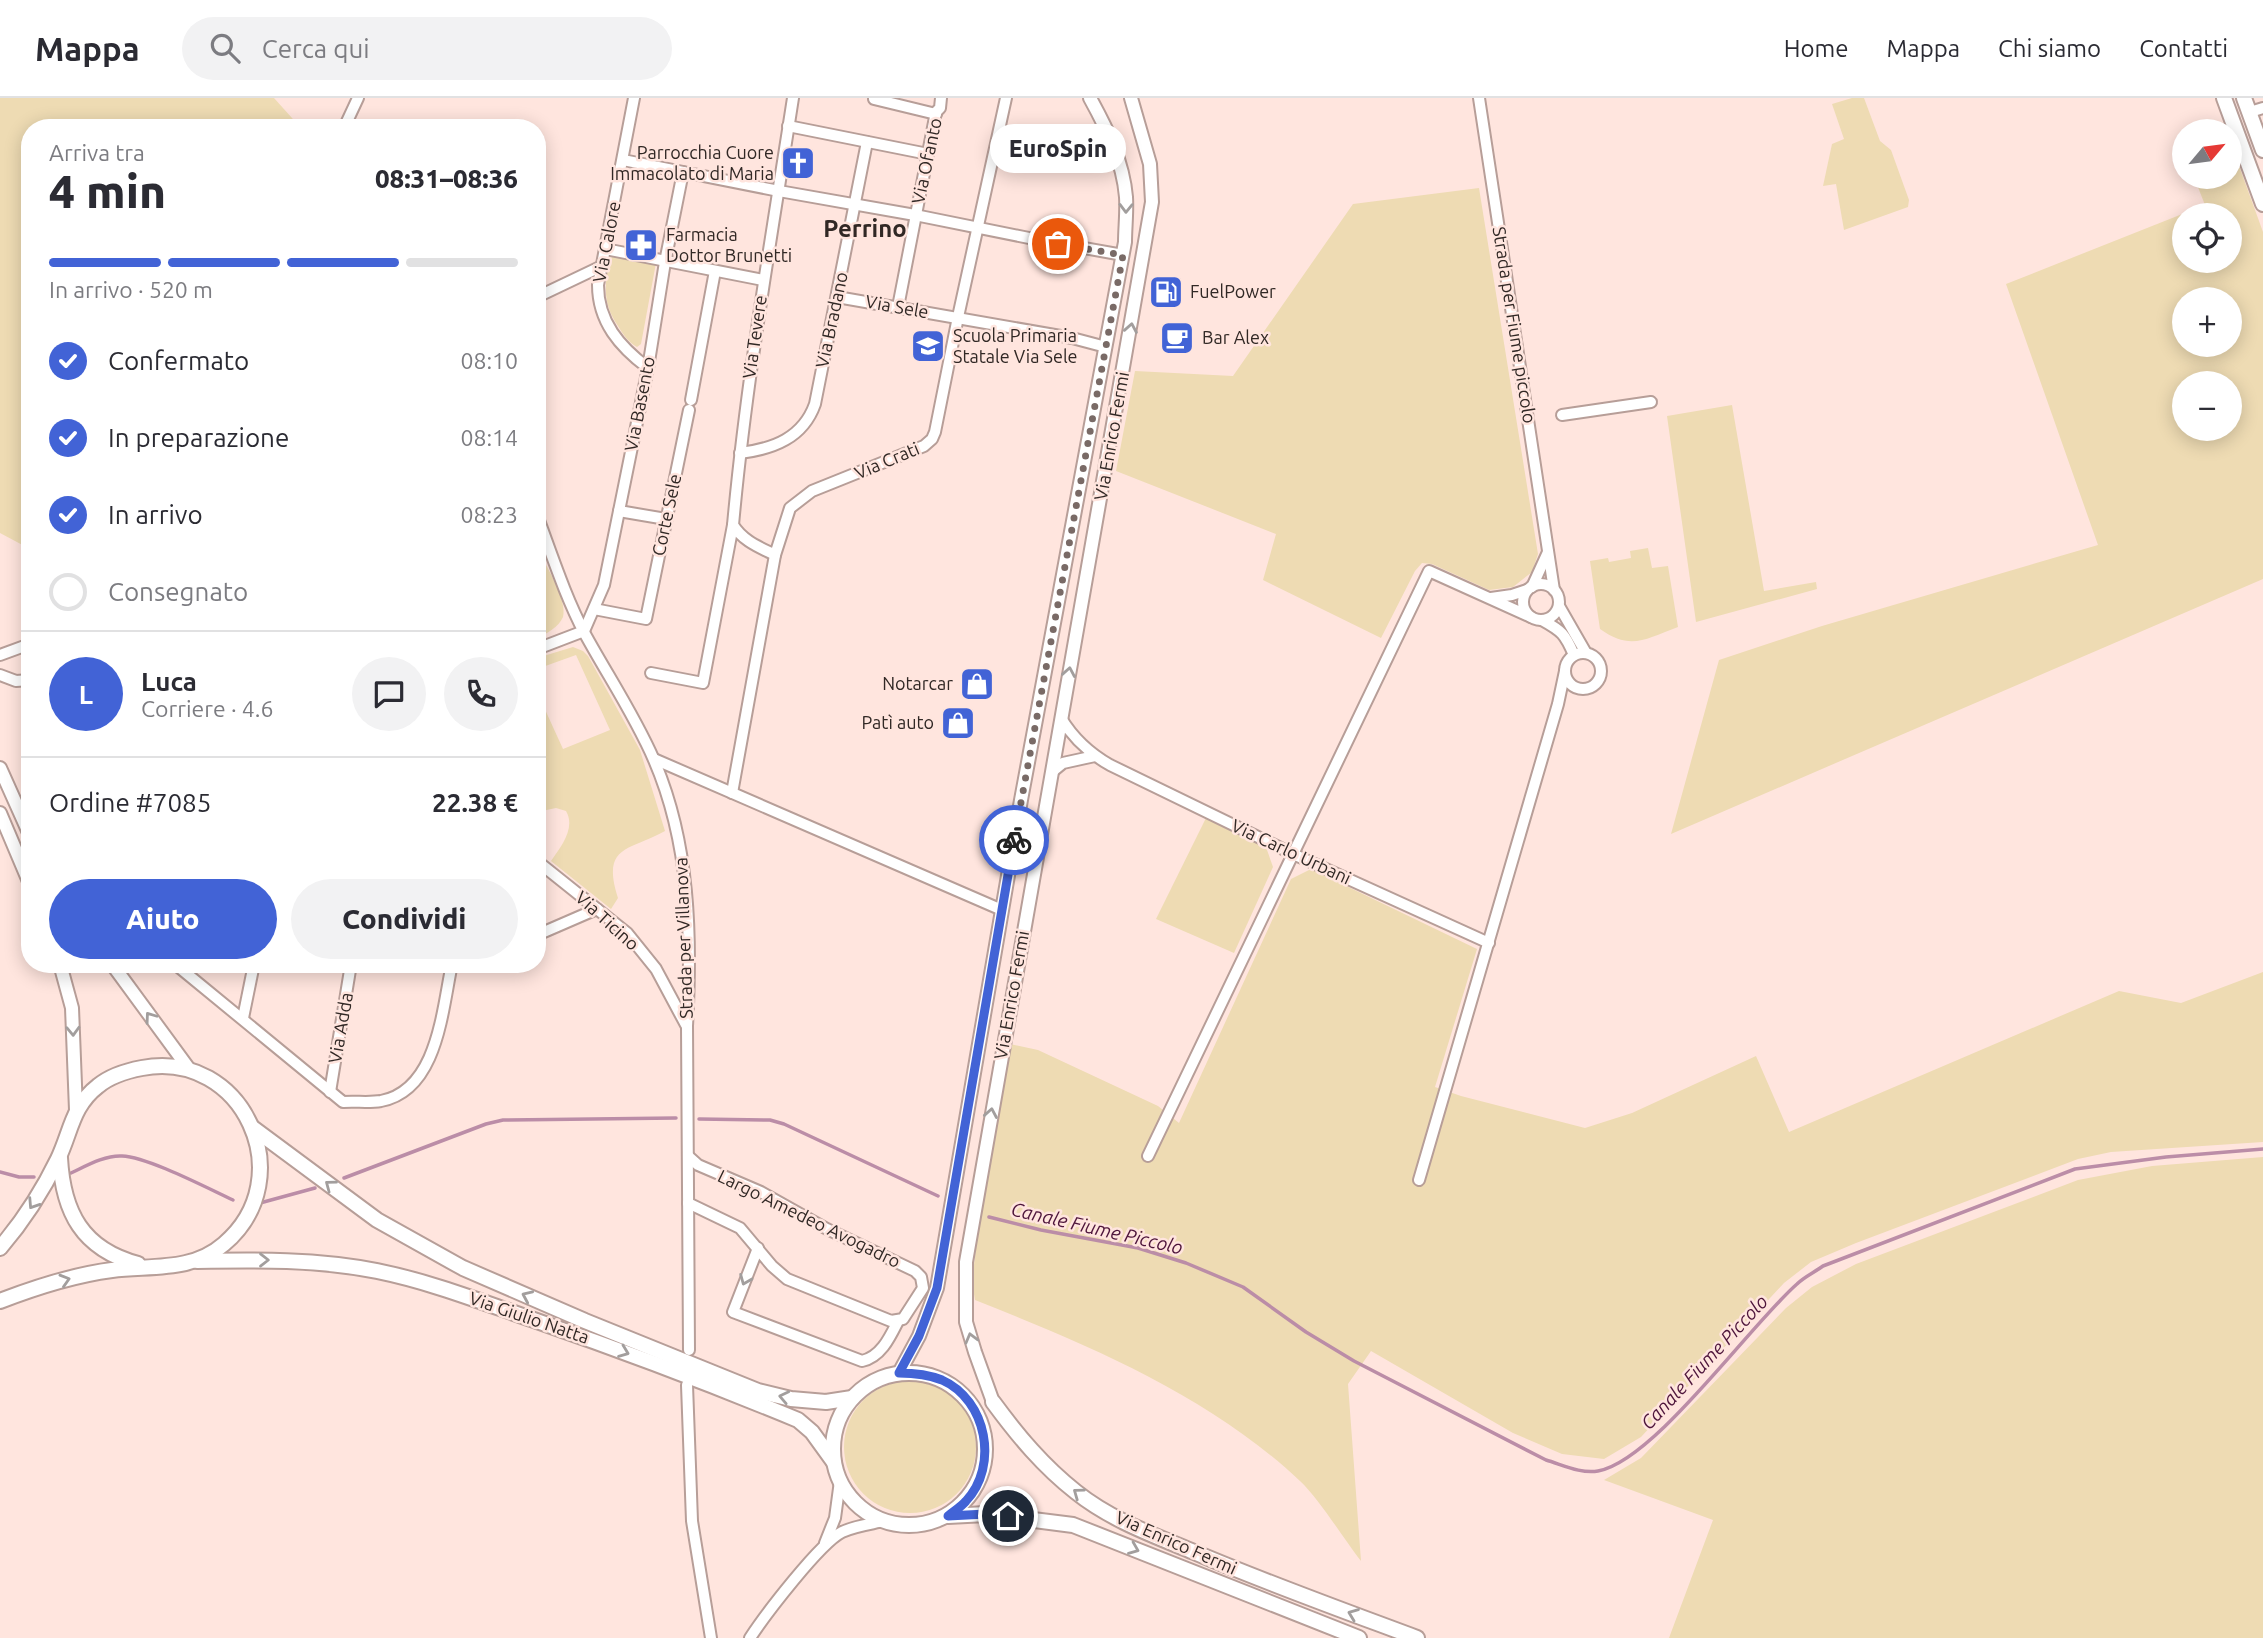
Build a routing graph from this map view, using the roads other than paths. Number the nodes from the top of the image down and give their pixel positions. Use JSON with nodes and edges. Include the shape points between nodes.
{"nodes":[{"id":1,"x":358,"y":98,"type":"edge"},
{"id":2,"x":634,"y":98,"type":"edge"},
{"id":3,"x":793,"y":98,"type":"edge"},
{"id":4,"x":941,"y":98,"type":"edge"},
{"id":5,"x":1006,"y":98,"type":"edge"},
{"id":6,"x":1090,"y":98,"type":"edge"},
{"id":7,"x":1132,"y":98,"type":"edge"},
{"id":8,"x":1479,"y":98,"type":"edge"},
{"id":9,"x":2224,"y":98,"type":"edge"},
{"id":10,"x":874,"y":99,"type":"edge"},
{"id":11,"x":2252,"y":106,"type":"edge"},
{"id":12,"x":936,"y":113,"type":"junction"},
{"id":13,"x":348,"y":119,"type":"edge"},
{"id":14,"x":788,"y":125,"type":"junction"},
{"id":15,"x":867,"y":142,"type":"junction"},
{"id":16,"x":2263,"y":150,"type":"edge"},
{"id":17,"x":928,"y":154,"type":"junction"},
{"id":18,"x":622,"y":160,"type":"junction"},
{"id":19,"x":683,"y":172,"type":"junction"},
{"id":20,"x":779,"y":191,"type":"junction"},
{"id":21,"x":2263,"y":204,"type":"edge"},
{"id":22,"x":856,"y":205,"type":"junction"},
{"id":23,"x":915,"y":215,"type":"junction"},
{"id":24,"x":977,"y":228,"type":"junction"},
{"id":25,"x":605,"y":249,"type":"junction"},
{"id":26,"x":1123,"y":255,"type":"junction"},
{"id":27,"x":665,"y":262,"type":"junction"},
{"id":28,"x":602,"y":266,"type":"junction"},
{"id":29,"x":715,"y":271,"type":"junction"},
{"id":30,"x":763,"y":280,"type":"junction"},
{"id":31,"x":546,"y":293,"type":"edge"},
{"id":32,"x":837,"y":297,"type":"junction"},
{"id":33,"x":898,"y":307,"type":"junction"},
{"id":34,"x":958,"y":317,"type":"junction"},
{"id":35,"x":1106,"y":347,"type":"junction"},
{"id":36,"x":648,"y":368,"type":"junction"},
{"id":37,"x":1651,"y":402,"type":"dead end"},
{"id":38,"x":1562,"y":415,"type":"dead end"},
{"id":39,"x":740,"y":453,"type":"junction"},
{"id":40,"x":619,"y":511,"type":"junction"},
{"id":41,"x":666,"y":519,"type":"junction"},
{"id":42,"x":733,"y":525,"type":"junction"},
{"id":43,"x":546,"y":540,"type":"edge"},
{"id":44,"x":1548,"y":552,"type":"junction"},
{"id":45,"x":775,"y":555,"type":"junction"},
{"id":46,"x":1529,"y":588,"type":"junction"},
{"id":47,"x":1554,"y":590,"type":"junction"},
{"id":48,"x":1489,"y":598,"type":"junction"},
{"id":49,"x":1559,"y":606,"type":"junction"},
{"id":50,"x":594,"y":609,"type":"junction"},
{"id":51,"x":1536,"y":619,"type":"junction"},
{"id":52,"x":584,"y":631,"type":"junction"},
{"id":53,"x":546,"y":646,"type":"edge"},
{"id":54,"x":21,"y":647,"type":"edge"},
{"id":55,"x":4,"y":653,"type":"edge"},
{"id":56,"x":1580,"y":654,"type":"junction"},
{"id":57,"x":1565,"y":671,"type":"junction"},
{"id":58,"x":651,"y":673,"type":"dead end"},
{"id":59,"x":0,"y":675,"type":"edge"},
{"id":60,"x":21,"y":681,"type":"edge"},
{"id":61,"x":1578,"y":689,"type":"junction"},
{"id":62,"x":1558,"y":704,"type":"junction"},
{"id":63,"x":1061,"y":718,"type":"junction"},
{"id":64,"x":1095,"y":756,"type":"junction"},
{"id":65,"x":654,"y":759,"type":"junction"},
{"id":66,"x":0,"y":768,"type":"edge"},
{"id":67,"x":1052,"y":772,"type":"junction"},
{"id":68,"x":732,"y":793,"type":"junction"},
{"id":69,"x":0,"y":813,"type":"edge"},
{"id":70,"x":21,"y":815,"type":"edge"},
{"id":71,"x":1293,"y":854,"type":"junction"},
{"id":72,"x":21,"y":863,"type":"edge"},
{"id":73,"x":546,"y":868,"type":"edge"},
{"id":74,"x":597,"y":909,"type":"junction"},
{"id":75,"x":1002,"y":910,"type":"junction"},
{"id":76,"x":546,"y":932,"type":"edge"},
{"id":77,"x":1489,"y":943,"type":"junction"},
{"id":78,"x":62,"y":973,"type":"edge"},
{"id":79,"x":119,"y":973,"type":"edge"},
{"id":80,"x":186,"y":973,"type":"edge"},
{"id":81,"x":252,"y":973,"type":"edge"},
{"id":82,"x":350,"y":973,"type":"edge"},
{"id":83,"x":450,"y":973,"type":"edge"},
{"id":84,"x":243,"y":1018,"type":"junction"},
{"id":85,"x":687,"y":1027,"type":"junction"},
{"id":86,"x":189,"y":1069,"type":"junction"},
{"id":87,"x":330,"y":1092,"type":"junction"},
{"id":88,"x":76,"y":1110,"type":"junction"},
{"id":89,"x":253,"y":1128,"type":"junction"},
{"id":90,"x":59,"y":1156,"type":"junction"},
{"id":91,"x":688,"y":1156,"type":"junction"},
{"id":92,"x":1148,"y":1156,"type":"dead end"},
{"id":93,"x":1419,"y":1180,"type":"dead end"},
{"id":94,"x":688,"y":1203,"type":"junction"},
{"id":95,"x":0,"y":1248,"type":"edge"},
{"id":96,"x":758,"y":1248,"type":"junction"},
{"id":97,"x":195,"y":1261,"type":"junction"},
{"id":98,"x":150,"y":1267,"type":"junction"},
{"id":99,"x":0,"y":1301,"type":"edge"},
{"id":100,"x":898,"y":1321,"type":"junction"},
{"id":101,"x":689,"y":1350,"type":"dead end"},
{"id":102,"x":899,"y":1373,"type":"junction"},
{"id":103,"x":687,"y":1385,"type":"dead end"},
{"id":104,"x":963,"y":1395,"type":"junction"},
{"id":105,"x":852,"y":1398,"type":"junction"},
{"id":106,"x":993,"y":1402,"type":"junction"},
{"id":107,"x":985,"y":1436,"type":"junction"},
{"id":108,"x":833,"y":1461,"type":"junction"},
{"id":109,"x":840,"y":1482,"type":"junction"},
{"id":110,"x":948,"y":1516,"type":"junction"},
{"id":111,"x":884,"y":1521,"type":"junction"},
{"id":112,"x":824,"y":1546,"type":"junction"},
{"id":113,"x":711,"y":1638,"type":"edge"},
{"id":114,"x":750,"y":1638,"type":"edge"},
{"id":115,"x":1359,"y":1638,"type":"edge"},
{"id":116,"x":1417,"y":1638,"type":"edge"}],
"edges":[{"from":1,"to":13,"type":"street"},
{"from":2,"to":18,"type":"street","name":"Via Calore"},
{"from":3,"to":14,"type":"street","name":"Via Tevere"},
{"from":4,"to":12,"type":"street","name":"Via Ofanto"},
{"from":5,"to":24,"type":"street","name":"Via Crati"},
{"from":6,"to":26,"type":"street","name":"Via Enrico Fermi","one_way":true,"via":[[1122,175],[1126,197]]},
{"from":63,"to":7,"type":"street","name":"Via Enrico Fermi","one_way":true,"via":[[1152,202],[1150,164]]},
{"from":8,"to":44,"type":"street","name":"Strada per Fiume piccolo"},
{"from":9,"to":21,"type":"main road"},
{"from":10,"to":12,"type":"street"},
{"from":11,"to":16,"type":"main road"},
{"from":12,"to":17,"type":"street","name":"Via Ofanto"},
{"from":14,"to":15,"type":"street"},
{"from":14,"to":20,"type":"street","name":"Via Tevere"},
{"from":15,"to":17,"type":"street"},
{"from":15,"to":22,"type":"street","name":"Via Bradano"},
{"from":17,"to":23,"type":"street","name":"Via Ofanto"},
{"from":18,"to":19,"type":"street"},
{"from":18,"to":25,"type":"street","name":"Via Calore"},
{"from":19,"to":20,"type":"street"},
{"from":19,"to":27,"type":"street","name":"Via Basento"},
{"from":20,"to":22,"type":"street"},
{"from":20,"to":30,"type":"street","name":"Via Tevere"},
{"from":22,"to":23,"type":"street"},
{"from":22,"to":32,"type":"street","name":"Via Bradano"},
{"from":23,"to":24,"type":"street"},
{"from":23,"to":33,"type":"street","name":"Via Ofanto"},
{"from":24,"to":26,"type":"street"},
{"from":24,"to":34,"type":"street","name":"Via Crati"},
{"from":25,"to":27,"type":"street"},
{"from":25,"to":28,"type":"street","name":"Via Calore"},
{"from":26,"to":35,"type":"street","name":"Via Enrico Fermi"},
{"from":27,"to":29,"type":"street"},
{"from":27,"to":36,"type":"street","name":"Via Basento"},
{"from":28,"to":31,"type":"street"},
{"from":28,"to":36,"type":"street","name":"Via Calore","via":[[598,285],[602,313],[626,351]]},
{"from":29,"to":30,"type":"street"},
{"from":29,"to":41,"type":"street","name":"Corte Sele"},
{"from":30,"to":39,"type":"street","name":"Via Tevere"},
{"from":32,"to":33,"type":"street","name":"Via Sele"},
{"from":32,"to":39,"type":"street","name":"Via Bradano","via":[[810,418],[803,428],[766,449]]},
{"from":33,"to":34,"type":"street","name":"Via Sele"},
{"from":34,"to":35,"type":"street","name":"Via Sele"},
{"from":34,"to":45,"type":"street","name":"Via Crati","via":[[932,439],[812,491],[790,508]]},
{"from":35,"to":75,"type":"street","name":"Via Enrico Fermi"},
{"from":36,"to":40,"type":"street","name":"Via Basento"},
{"from":37,"to":38,"type":"street"},
{"from":39,"to":42,"type":"street","name":"Via Tevere"},
{"from":40,"to":41,"type":"street"},
{"from":40,"to":50,"type":"street","name":"Via Basento","via":[[604,585]]},
{"from":41,"to":50,"type":"street","name":"Corte Sele","via":[[646,619]]},
{"from":42,"to":45,"type":"street","via":[[738,534]]},
{"from":42,"to":58,"type":"street","name":"Via Tevere","via":[[703,683]]},
{"from":43,"to":52,"type":"street","name":"Strada per Villanova"},
{"from":44,"to":46,"type":"street"},
{"from":44,"to":47,"type":"street","name":"Strada per Fiume piccolo"},
{"from":45,"to":68,"type":"street","name":"Via Crati"},
{"from":46,"to":47,"type":"street","via":[[1544,584]]},
{"from":46,"to":48,"type":"street"},
{"from":46,"to":51,"type":"street","via":[[1523,602],[1527,613]]},
{"from":47,"to":49,"type":"street"},
{"from":48,"to":51,"type":"street"},
{"from":48,"to":71,"type":"street","via":[[1429,571]]},
{"from":49,"to":51,"type":"street","via":[[1553,616]]},
{"from":49,"to":56,"type":"street"},
{"from":50,"to":52,"type":"street","name":"Via Basento"},
{"from":51,"to":56,"type":"street","via":[[1560,629]]},
{"from":52,"to":53,"type":"street"},
{"from":52,"to":65,"type":"street","name":"Strada per Villanova"},
{"from":54,"to":55,"type":"street"},
{"from":56,"to":57,"type":"street","via":[[1569,659]]},
{"from":56,"to":61,"type":"street","via":[[1600,663],[1601,675],[1595,685]]},
{"from":57,"to":61,"type":"street"},
{"from":57,"to":62,"type":"street"},
{"from":59,"to":60,"type":"street"},
{"from":61,"to":62,"type":"street","via":[[1569,691]]},
{"from":62,"to":77,"type":"street"},
{"from":63,"to":64,"type":"street","name":"Via Carlo Urbani"},
{"from":63,"to":67,"type":"street","name":"Via Enrico Fermi"},
{"from":64,"to":67,"type":"street","via":[[1063,763]]},
{"from":64,"to":71,"type":"street","name":"Via Carlo Urbani"},
{"from":65,"to":68,"type":"street","name":"Via Enrico Fermi"},
{"from":65,"to":85,"type":"street","name":"Strada per Villanova","via":[[683,853]]},
{"from":66,"to":70,"type":"street"},
{"from":106,"to":67,"type":"street","name":"Via Enrico Fermi","one_way":true,"via":[[967,1322],[966,1262]]},
{"from":68,"to":75,"type":"street","name":"Via Enrico Fermi"},
{"from":69,"to":72,"type":"street"},
{"from":71,"to":77,"type":"street","name":"Via Carlo Urbani"},
{"from":71,"to":92,"type":"street"},
{"from":73,"to":74,"type":"street","name":"Via Ticino"},
{"from":74,"to":76,"type":"street"},
{"from":74,"to":85,"type":"street","name":"Via Ticino","via":[[627,933],[656,969]]},
{"from":75,"to":102,"type":"street","name":"Via Enrico Fermi","via":[[937,1288]]},
{"from":77,"to":93,"type":"street"},
{"from":78,"to":88,"type":"street","one_way":true,"via":[[72,1008]]},
{"from":86,"to":79,"type":"street","one_way":true},
{"from":80,"to":84,"type":"street","name":"Via Adda"},
{"from":81,"to":84,"type":"street"},
{"from":82,"to":87,"type":"street","name":"Via Adda"},
{"from":83,"to":87,"type":"street","name":"Via Adda","via":[[433,1053],[420,1076],[382,1101],[342,1102]]},
{"from":84,"to":87,"type":"street","name":"Via Adda"},
{"from":85,"to":91,"type":"street","name":"Strada per Villanova"},
{"from":86,"to":88,"type":"main road","via":[[157,1065],[126,1071],[98,1086]]},
{"from":86,"to":89,"type":"main road","via":[[216,1082],[238,1102]]},
{"from":88,"to":90,"type":"main road"},
{"from":89,"to":97,"type":"main road","via":[[261,1160],[258,1192],[245,1221],[223,1245]]},
{"from":105,"to":89,"type":"main road","name":"Via Giulio Natta","one_way":true,"via":[[827,1402],[758,1391],[463,1268],[377,1220]]},
{"from":90,"to":95,"type":"main road","one_way":true,"via":[[36,1202]]},
{"from":90,"to":98,"type":"main road","via":[[61,1188],[73,1217],[93,1242],[120,1259]]},
{"from":91,"to":94,"type":"street","name":"Strada per Villanova"},
{"from":91,"to":100,"type":"street","name":"Largo Amedeo Avogadro","via":[[698,1165],[915,1271],[923,1288]]},
{"from":94,"to":96,"type":"street","via":[[740,1228]]},
{"from":94,"to":101,"type":"street","name":"Strada per Villanova"},
{"from":96,"to":100,"type":"street","via":[[787,1279]]},
{"from":96,"to":100,"type":"street","name":"Largo Amedeo Avogadro","one_way":true,"via":[[733,1312],[862,1361],[881,1350]]},
{"from":97,"to":98,"type":"main road"},
{"from":97,"to":108,"type":"main road","name":"Via Giulio Natta","one_way":true,"via":[[272,1259],[326,1264],[438,1286],[798,1420]]},
{"from":99,"to":98,"type":"main road","one_way":true,"via":[[77,1277]]},
{"from":102,"to":104,"type":"main road","via":[[933,1377]]},
{"from":102,"to":105,"type":"main road","via":[[865,1386]]},
{"from":103,"to":113,"type":"street","via":[[692,1521]]},
{"from":104,"to":106,"type":"main road"},
{"from":104,"to":107,"type":"main road","via":[[977,1413]]},
{"from":105,"to":108,"type":"main road","via":[[839,1417]]},
{"from":106,"to":107,"type":"main road"},
{"from":116,"to":106,"type":"main road","name":"Via Enrico Fermi","one_way":true,"via":[[1129,1525],[1051,1472]]},
{"from":107,"to":110,"type":"main road","via":[[979,1481],[966,1501]]},
{"from":108,"to":109,"type":"main road"},
{"from":109,"to":111,"type":"main road","via":[[858,1507]]},
{"from":109,"to":112,"type":"street","via":[[835,1518]]},
{"from":110,"to":111,"type":"main road","via":[[926,1525]]},
{"from":110,"to":115,"type":"main road","name":"Via Enrico Fermi","one_way":true,"via":[[986,1514],[1073,1525]]},
{"from":111,"to":112,"type":"street","via":[[841,1532]]},
{"from":112,"to":114,"type":"street"}]}
